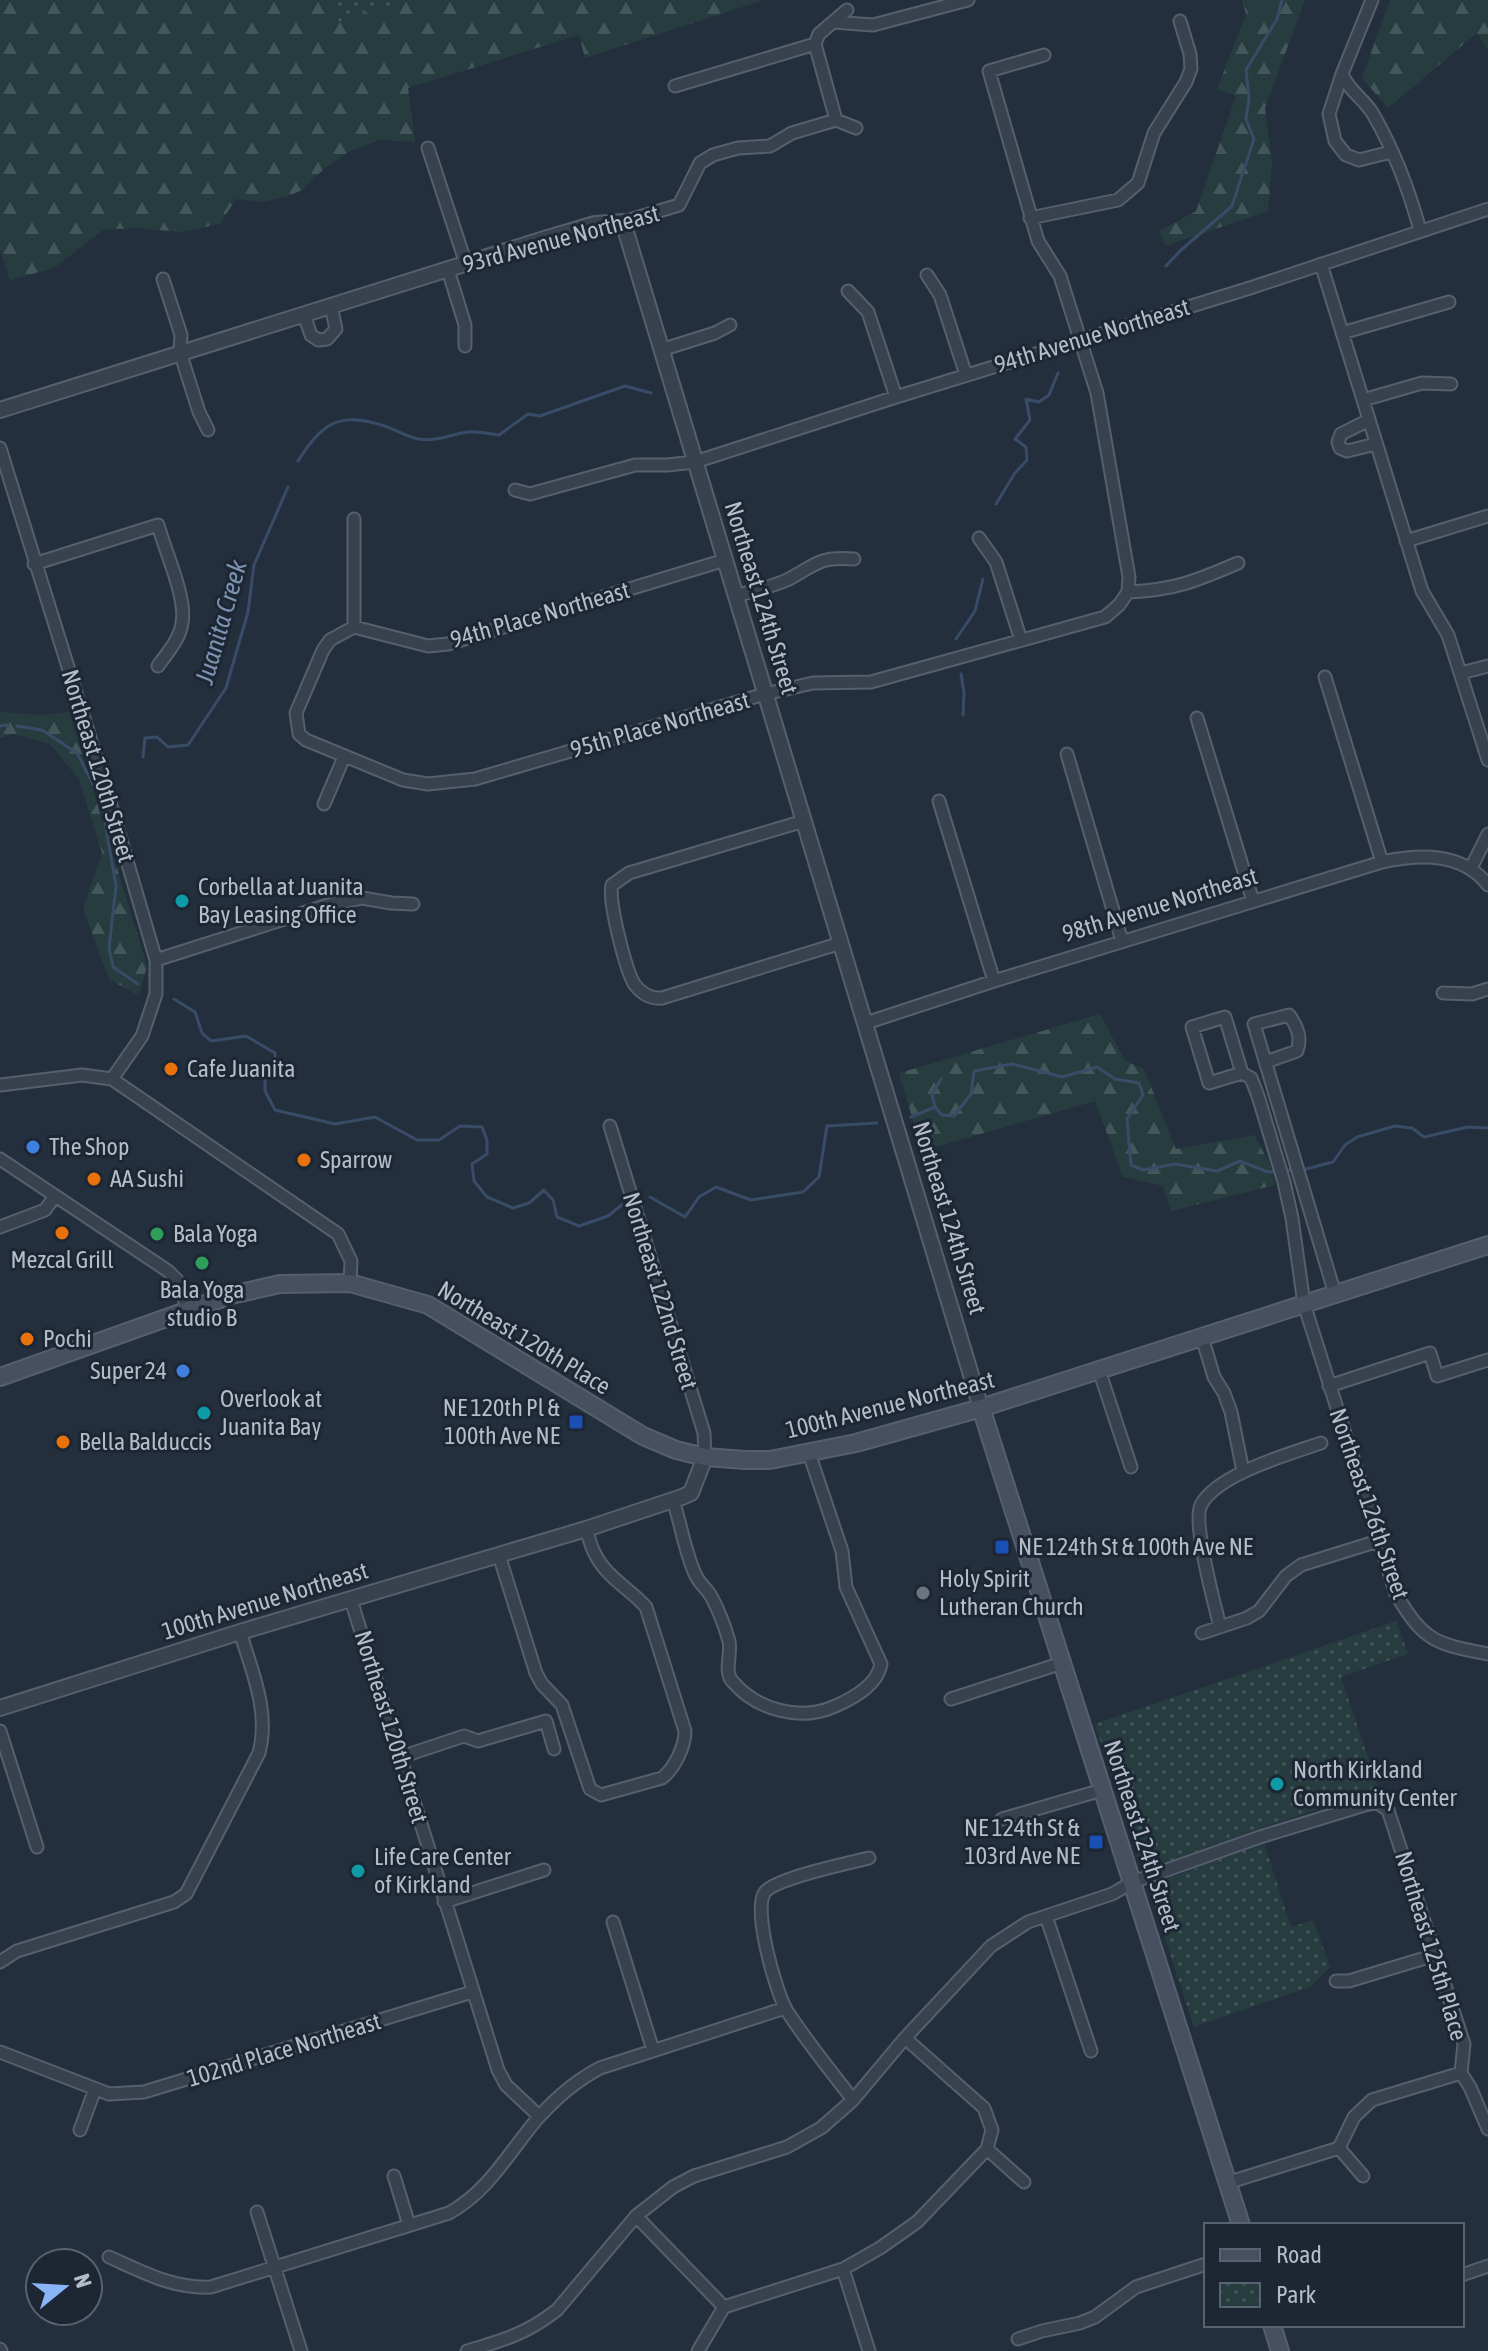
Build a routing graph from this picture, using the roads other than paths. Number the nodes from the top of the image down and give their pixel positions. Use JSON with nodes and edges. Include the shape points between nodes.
{"nodes":[{"id":1,"x":968,"y":0,"type":"edge"},
{"id":2,"x":1372,"y":0,"type":"edge"},
{"id":3,"x":847,"y":10,"type":"dead end"},
{"id":4,"x":1180,"y":21,"type":"dead end"},
{"id":5,"x":833,"y":22,"type":"junction"},
{"id":6,"x":815,"y":44,"type":"junction"},
{"id":7,"x":1044,"y":55,"type":"dead end"},
{"id":8,"x":1342,"y":74,"type":"junction"},
{"id":9,"x":675,"y":86,"type":"dead end"},
{"id":10,"x":836,"y":120,"type":"junction"},
{"id":11,"x":856,"y":128,"type":"dead end"},
{"id":12,"x":428,"y":148,"type":"dead end"},
{"id":13,"x":1391,"y":152,"type":"junction"},
{"id":14,"x":1488,"y":209,"type":"edge"},
{"id":15,"x":1030,"y":218,"type":"junction"},
{"id":16,"x":623,"y":222,"type":"junction"},
{"id":17,"x":1420,"y":230,"type":"junction"},
{"id":18,"x":466,"y":264,"type":"junction"},
{"id":19,"x":1321,"y":264,"type":"junction"},
{"id":20,"x":448,"y":270,"type":"junction"},
{"id":21,"x":927,"y":275,"type":"dead end"},
{"id":22,"x":163,"y":279,"type":"dead end"},
{"id":23,"x":848,"y":291,"type":"dead end"},
{"id":24,"x":1449,"y":302,"type":"dead end"},
{"id":25,"x":331,"y":306,"type":"junction"},
{"id":26,"x":304,"y":315,"type":"junction"},
{"id":27,"x":730,"y":325,"type":"dead end"},
{"id":28,"x":1342,"y":333,"type":"junction"},
{"id":29,"x":1081,"y":339,"type":"junction"},
{"id":30,"x":465,"y":346,"type":"dead end"},
{"id":31,"x":661,"y":350,"type":"junction"},
{"id":32,"x":180,"y":352,"type":"junction"},
{"id":33,"x":966,"y":375,"type":"junction"},
{"id":34,"x":1451,"y":384,"type":"dead end"},
{"id":35,"x":896,"y":397,"type":"junction"},
{"id":36,"x":1363,"y":400,"type":"junction"},
{"id":37,"x":0,"y":410,"type":"edge"},
{"id":38,"x":1369,"y":420,"type":"junction"},
{"id":39,"x":208,"y":430,"type":"dead end"},
{"id":40,"x":1376,"y":444,"type":"junction"},
{"id":41,"x":0,"y":448,"type":"edge"},
{"id":42,"x":695,"y":462,"type":"junction"},
{"id":43,"x":515,"y":490,"type":"dead end"},
{"id":44,"x":15,"y":501,"type":"junction"},
{"id":45,"x":0,"y":505,"type":"edge"},
{"id":46,"x":1488,"y":516,"type":"edge"},
{"id":47,"x":354,"y":519,"type":"dead end"},
{"id":48,"x":979,"y":538,"type":"dead end"},
{"id":49,"x":1406,"y":541,"type":"junction"},
{"id":50,"x":854,"y":559,"type":"dead end"},
{"id":51,"x":725,"y":560,"type":"junction"},
{"id":52,"x":1238,"y":563,"type":"dead end"},
{"id":53,"x":34,"y":564,"type":"junction"},
{"id":54,"x":1128,"y":592,"type":"junction"},
{"id":55,"x":736,"y":596,"type":"junction"},
{"id":56,"x":354,"y":627,"type":"junction"},
{"id":57,"x":1021,"y":640,"type":"junction"},
{"id":58,"x":158,"y":666,"type":"dead end"},
{"id":59,"x":1488,"y":666,"type":"edge"},
{"id":60,"x":1461,"y":673,"type":"junction"},
{"id":61,"x":1325,"y":677,"type":"dead end"},
{"id":62,"x":765,"y":694,"type":"junction"},
{"id":63,"x":1197,"y":718,"type":"dead end"},
{"id":64,"x":1067,"y":754,"type":"dead end"},
{"id":65,"x":344,"y":757,"type":"junction"},
{"id":66,"x":1488,"y":760,"type":"edge"},
{"id":67,"x":939,"y":801,"type":"dead end"},
{"id":68,"x":324,"y":804,"type":"dead end"},
{"id":69,"x":804,"y":821,"type":"junction"},
{"id":70,"x":1488,"y":834,"type":"edge"},
{"id":71,"x":1382,"y":862,"type":"junction"},
{"id":72,"x":1471,"y":868,"type":"junction"},
{"id":73,"x":1488,"y":885,"type":"edge"},
{"id":74,"x":1253,"y":901,"type":"junction"},
{"id":75,"x":413,"y":904,"type":"dead end"},
{"id":76,"x":1122,"y":941,"type":"junction"},
{"id":77,"x":841,"y":943,"type":"junction"},
{"id":78,"x":156,"y":960,"type":"junction"},
{"id":79,"x":994,"y":981,"type":"junction"},
{"id":80,"x":1488,"y":989,"type":"edge"},
{"id":81,"x":1443,"y":993,"type":"dead end"},
{"id":82,"x":866,"y":1023,"type":"junction"},
{"id":83,"x":1266,"y":1062,"type":"junction"},
{"id":84,"x":1242,"y":1073,"type":"junction"},
{"id":85,"x":112,"y":1079,"type":"junction"},
{"id":86,"x":0,"y":1085,"type":"edge"},
{"id":87,"x":610,"y":1126,"type":"dead end"},
{"id":88,"x":0,"y":1159,"type":"edge"},
{"id":89,"x":55,"y":1196,"type":"junction"},
{"id":90,"x":0,"y":1227,"type":"edge"},
{"id":91,"x":1488,"y":1245,"type":"edge"},
{"id":92,"x":350,"y":1283,"type":"junction"},
{"id":93,"x":1335,"y":1294,"type":"junction"},
{"id":94,"x":1304,"y":1304,"type":"junction"},
{"id":95,"x":188,"y":1309,"type":"junction"},
{"id":96,"x":1202,"y":1337,"type":"junction"},
{"id":97,"x":1488,"y":1360,"type":"edge"},
{"id":98,"x":1099,"y":1370,"type":"junction"},
{"id":99,"x":0,"y":1377,"type":"edge"},
{"id":100,"x":1329,"y":1386,"type":"junction"},
{"id":101,"x":981,"y":1408,"type":"junction"},
{"id":102,"x":1321,"y":1443,"type":"dead end"},
{"id":103,"x":809,"y":1453,"type":"junction"},
{"id":104,"x":705,"y":1457,"type":"junction"},
{"id":105,"x":1131,"y":1467,"type":"dead end"},
{"id":106,"x":1243,"y":1471,"type":"junction"},
{"id":107,"x":673,"y":1500,"type":"junction"},
{"id":108,"x":586,"y":1529,"type":"junction"},
{"id":109,"x":1378,"y":1541,"type":"junction"},
{"id":110,"x":499,"y":1555,"type":"junction"},
{"id":111,"x":351,"y":1600,"type":"junction"},
{"id":112,"x":1220,"y":1627,"type":"junction"},
{"id":113,"x":240,"y":1632,"type":"junction"},
{"id":114,"x":1202,"y":1633,"type":"dead end"},
{"id":115,"x":1488,"y":1654,"type":"edge"},
{"id":116,"x":1062,"y":1663,"type":"junction"},
{"id":117,"x":951,"y":1699,"type":"dead end"},
{"id":118,"x":0,"y":1708,"type":"edge"},
{"id":119,"x":0,"y":1731,"type":"edge"},
{"id":120,"x":554,"y":1749,"type":"dead end"},
{"id":121,"x":401,"y":1757,"type":"junction"},
{"id":122,"x":1102,"y":1790,"type":"junction"},
{"id":123,"x":1002,"y":1819,"type":"dead end"},
{"id":124,"x":37,"y":1847,"type":"dead end"},
{"id":125,"x":869,"y":1858,"type":"dead end"},
{"id":126,"x":544,"y":1870,"type":"dead end"},
{"id":127,"x":1133,"y":1882,"type":"junction"},
{"id":128,"x":444,"y":1902,"type":"junction"},
{"id":129,"x":1046,"y":1916,"type":"junction"},
{"id":130,"x":613,"y":1922,"type":"dead end"},
{"id":131,"x":1435,"y":1955,"type":"junction"},
{"id":132,"x":0,"y":1962,"type":"edge"},
{"id":133,"x":1336,"y":1981,"type":"dead end"},
{"id":134,"x":472,"y":1992,"type":"junction"},
{"id":135,"x":785,"y":2008,"type":"junction"},
{"id":136,"x":905,"y":2038,"type":"junction"},
{"id":137,"x":653,"y":2050,"type":"junction"},
{"id":138,"x":1091,"y":2051,"type":"dead end"},
{"id":139,"x":0,"y":2052,"type":"edge"},
{"id":140,"x":1461,"y":2073,"type":"junction"},
{"id":141,"x":95,"y":2089,"type":"junction"},
{"id":142,"x":853,"y":2100,"type":"junction"},
{"id":143,"x":539,"y":2116,"type":"junction"},
{"id":144,"x":1488,"y":2129,"type":"edge"},
{"id":145,"x":80,"y":2130,"type":"dead end"},
{"id":146,"x":1339,"y":2148,"type":"junction"},
{"id":147,"x":987,"y":2149,"type":"junction"},
{"id":148,"x":394,"y":2176,"type":"dead end"},
{"id":149,"x":1363,"y":2176,"type":"dead end"},
{"id":150,"x":1024,"y":2182,"type":"dead end"},
{"id":151,"x":1227,"y":2183,"type":"junction"},
{"id":152,"x":257,"y":2212,"type":"dead end"},
{"id":153,"x":636,"y":2216,"type":"junction"},
{"id":154,"x":1240,"y":2223,"type":"edge"},
{"id":155,"x":409,"y":2225,"type":"junction"},
{"id":156,"x":109,"y":2257,"type":"dead end"},
{"id":157,"x":1204,"y":2265,"type":"edge"},
{"id":158,"x":1488,"y":2266,"type":"edge"},
{"id":159,"x":274,"y":2267,"type":"junction"},
{"id":160,"x":843,"y":2269,"type":"junction"},
{"id":161,"x":1464,"y":2274,"type":"edge"},
{"id":162,"x":724,"y":2307,"type":"junction"},
{"id":163,"x":1273,"y":2327,"type":"edge"},
{"id":164,"x":1018,"y":2339,"type":"dead end"},
{"id":165,"x":301,"y":2351,"type":"edge"},
{"id":166,"x":467,"y":2351,"type":"edge"},
{"id":167,"x":698,"y":2351,"type":"edge"},
{"id":168,"x":869,"y":2351,"type":"edge"},
{"id":169,"x":1280,"y":2351,"type":"edge"}],
"edges":[{"from":1,"to":5,"type":"street","via":[[873,25]]},
{"from":2,"to":8,"type":"street"},
{"from":3,"to":5,"type":"street"},
{"from":4,"to":15,"type":"street","via":[[1191,69],[1154,133],[1138,183],[1118,200]]},
{"from":5,"to":6,"type":"street"},
{"from":6,"to":9,"type":"street"},
{"from":6,"to":10,"type":"street"},
{"from":7,"to":15,"type":"street","via":[[989,71]]},
{"from":8,"to":13,"type":"street","via":[[1374,116]]},
{"from":8,"to":13,"type":"street","via":[[1329,114],[1335,141],[1346,155],[1359,160]]},
{"from":10,"to":11,"type":"street"},
{"from":10,"to":16,"type":"street","name":"93rd Avenue Northeast","via":[[792,133],[770,146],[713,155],[700,163],[679,205]]},
{"from":12,"to":18,"type":"street"},
{"from":13,"to":17,"type":"street","via":[[1408,186]]},
{"from":14,"to":17,"type":"street","name":"94th Avenue Northeast"},
{"from":15,"to":29,"type":"street","via":[[1060,276]]},
{"from":16,"to":18,"type":"street","name":"93rd Avenue Northeast","via":[[595,224]]},
{"from":16,"to":31,"type":"street","name":"Northeast 124th Street"},
{"from":17,"to":19,"type":"street","name":"94th Avenue Northeast"},
{"from":18,"to":20,"type":"street","name":"93rd Avenue Northeast"},
{"from":19,"to":28,"type":"street"},
{"from":19,"to":29,"type":"street","name":"94th Avenue Northeast"},
{"from":20,"to":25,"type":"street","name":"93rd Avenue Northeast"},
{"from":20,"to":30,"type":"street","via":[[465,325]]},
{"from":21,"to":33,"type":"street","via":[[940,295]]},
{"from":22,"to":32,"type":"street","via":[[181,335]]},
{"from":23,"to":35,"type":"street","via":[[868,312]]},
{"from":24,"to":28,"type":"street"},
{"from":25,"to":26,"type":"street","name":"93rd Avenue Northeast"},
{"from":25,"to":26,"type":"street","via":[[336,325],[327,339],[311,335]]},
{"from":26,"to":32,"type":"street","name":"93rd Avenue Northeast"},
{"from":27,"to":31,"type":"street"},
{"from":28,"to":36,"type":"street"},
{"from":29,"to":33,"type":"street","name":"94th Avenue Northeast"},
{"from":29,"to":54,"type":"street","via":[[1104,429]]},
{"from":31,"to":42,"type":"street","name":"Northeast 124th Street"},
{"from":32,"to":37,"type":"street","name":"93rd Avenue Northeast"},
{"from":32,"to":39,"type":"street"},
{"from":33,"to":35,"type":"street","name":"94th Avenue Northeast"},
{"from":34,"to":36,"type":"street","via":[[1422,383]]},
{"from":35,"to":42,"type":"street","name":"94th Avenue Northeast"},
{"from":36,"to":38,"type":"street"},
{"from":38,"to":40,"type":"street"},
{"from":38,"to":40,"type":"street","via":[[1341,434],[1338,445],[1347,451]]},
{"from":40,"to":49,"type":"street"},
{"from":41,"to":44,"type":"street","name":"Northeast 120th Street"},
{"from":42,"to":43,"type":"street","name":"94th Avenue Northeast","via":[[635,465],[530,494]]},
{"from":42,"to":51,"type":"street","name":"Northeast 124th Street"},
{"from":44,"to":45,"type":"street"},
{"from":44,"to":53,"type":"street","name":"Northeast 120th Street"},
{"from":46,"to":49,"type":"street"},
{"from":47,"to":56,"type":"street"},
{"from":48,"to":57,"type":"street","via":[[996,562]]},
{"from":49,"to":60,"type":"street","via":[[1422,591],[1448,635]]},
{"from":50,"to":55,"type":"street","via":[[832,557]]},
{"from":51,"to":55,"type":"street","name":"Northeast 124th Street"},
{"from":51,"to":56,"type":"street","name":"94th Place Northeast","via":[[448,644],[428,646]]},
{"from":52,"to":54,"type":"street","via":[[1162,591]]},
{"from":53,"to":58,"type":"street","via":[[158,525],[183,622]]},
{"from":53,"to":78,"type":"street","name":"Northeast 120th Street"},
{"from":54,"to":57,"type":"street","name":"95th Place Northeast","via":[[1105,617]]},
{"from":55,"to":62,"type":"street","name":"Northeast 124th Street"},
{"from":56,"to":65,"type":"street","name":"95th Place Northeast","via":[[323,650],[296,713],[299,734]]},
{"from":57,"to":62,"type":"street","name":"95th Place Northeast","via":[[871,682],[813,683]]},
{"from":59,"to":60,"type":"street"},
{"from":60,"to":66,"type":"street"},
{"from":61,"to":71,"type":"street"},
{"from":62,"to":65,"type":"street","name":"95th Place Northeast","via":[[448,784],[403,780]]},
{"from":62,"to":69,"type":"street","name":"Northeast 124th Street"},
{"from":63,"to":74,"type":"street"},
{"from":64,"to":76,"type":"street"},
{"from":65,"to":68,"type":"street"},
{"from":67,"to":79,"type":"street"},
{"from":69,"to":77,"type":"street","name":"Northeast 124th Street"},
{"from":69,"to":77,"type":"street","via":[[629,873],[612,885],[611,905],[633,982],[649,997],[662,998]]},
{"from":70,"to":72,"type":"street"},
{"from":71,"to":72,"type":"street","name":"98th Avenue Northeast","via":[[1415,856]]},
{"from":71,"to":74,"type":"street","name":"98th Avenue Northeast"},
{"from":72,"to":73,"type":"street"},
{"from":74,"to":76,"type":"street","name":"98th Avenue Northeast"},
{"from":75,"to":78,"type":"street","via":[[362,898],[328,905]]},
{"from":76,"to":79,"type":"street","name":"98th Avenue Northeast"},
{"from":77,"to":82,"type":"street","name":"Northeast 124th Street"},
{"from":78,"to":85,"type":"street","name":"Northeast 120th Street","via":[[156,994],[142,1036]]},
{"from":79,"to":82,"type":"street","name":"98th Avenue Northeast"},
{"from":80,"to":81,"type":"street"},
{"from":82,"to":101,"type":"street","name":"Northeast 124th Street"},
{"from":83,"to":83,"type":"street","via":[[1297,1051],[1298,1032],[1289,1015],[1254,1024]]},
{"from":83,"to":93,"type":"street"},
{"from":84,"to":84,"type":"street","name":"Northeast 126th Street","via":[[1209,1083],[1192,1027],[1225,1017]]},
{"from":84,"to":94,"type":"street","name":"Northeast 126th Street","via":[[1251,1078],[1258,1096],[1284,1182]]},
{"from":85,"to":86,"type":"street","via":[[82,1075]]},
{"from":85,"to":92,"type":"street","via":[[338,1234],[351,1261]]},
{"from":87,"to":104,"type":"street","name":"Northeast 122nd Street","via":[[704,1433]]},
{"from":88,"to":89,"type":"street"},
{"from":89,"to":90,"type":"street","via":[[45,1210]]},
{"from":89,"to":95,"type":"street","via":[[168,1271]]},
{"from":91,"to":93,"type":"main road","name":"100th Avenue Northeast"},
{"from":92,"to":95,"type":"main road","via":[[280,1284]]},
{"from":92,"to":104,"type":"main road","name":"Northeast 120th Place","via":[[428,1305],[643,1436]]},
{"from":93,"to":94,"type":"main road","name":"100th Avenue Northeast"},
{"from":94,"to":96,"type":"main road","name":"100th Avenue Northeast"},
{"from":94,"to":100,"type":"street","name":"Northeast 126th Street"},
{"from":95,"to":99,"type":"main road"},
{"from":96,"to":98,"type":"main road","name":"100th Avenue Northeast"},
{"from":96,"to":106,"type":"street","via":[[1231,1412]]},
{"from":97,"to":100,"type":"street","via":[[1437,1376],[1430,1353]]},
{"from":98,"to":101,"type":"main road","name":"100th Avenue Northeast"},
{"from":98,"to":105,"type":"street"},
{"from":100,"to":109,"type":"street","name":"Northeast 126th Street"},
{"from":101,"to":103,"type":"main road","name":"100th Avenue Northeast"},
{"from":101,"to":116,"type":"main road","name":"Northeast 124th Street"},
{"from":102,"to":106,"type":"street"},
{"from":103,"to":104,"type":"main road","name":"100th Avenue Northeast","via":[[770,1460]]},
{"from":103,"to":107,"type":"street","via":[[842,1551],[846,1587],[881,1664],[872,1683],[824,1711],[776,1709],[731,1681],[729,1641],[710,1594],[695,1574]]},
{"from":104,"to":107,"type":"street","name":"100th Avenue Northeast","via":[[691,1493]]},
{"from":106,"to":112,"type":"street","via":[[1206,1498],[1198,1514]]},
{"from":107,"to":108,"type":"street","name":"100th Avenue Northeast"},
{"from":108,"to":110,"type":"street","name":"100th Avenue Northeast"},
{"from":108,"to":110,"type":"street","via":[[599,1562],[646,1607],[685,1731],[685,1741],[662,1778],[601,1795],[590,1789],[562,1705],[536,1673]]},
{"from":109,"to":112,"type":"street","via":[[1301,1565],[1259,1611]]},
{"from":109,"to":115,"type":"street","name":"Northeast 126th Street","via":[[1396,1594],[1418,1627],[1454,1649]]},
{"from":110,"to":111,"type":"street","name":"100th Avenue Northeast"},
{"from":111,"to":113,"type":"street","name":"100th Avenue Northeast"},
{"from":111,"to":121,"type":"street","name":"Northeast 120th Street"},
{"from":112,"to":114,"type":"street"},
{"from":113,"to":118,"type":"street","name":"100th Avenue Northeast"},
{"from":113,"to":132,"type":"street","via":[[264,1735],[186,1894],[17,1951]]},
{"from":116,"to":117,"type":"street"},
{"from":116,"to":122,"type":"main road","name":"Northeast 124th Street"},
{"from":119,"to":124,"type":"street"},
{"from":120,"to":121,"type":"street","via":[[546,1721],[478,1741],[464,1736]]},
{"from":121,"to":128,"type":"street","name":"Northeast 120th Street"},
{"from":122,"to":123,"type":"street"},
{"from":122,"to":127,"type":"main road","name":"Northeast 124th Street"},
{"from":125,"to":135,"type":"street","via":[[786,1880],[765,1892],[761,1916]]},
{"from":126,"to":128,"type":"street"},
{"from":127,"to":129,"type":"street"},
{"from":127,"to":131,"type":"street","name":"Northeast 125th Place","via":[[1309,1821],[1378,1803],[1385,1806]]},
{"from":127,"to":151,"type":"main road","name":"Northeast 124th Street"},
{"from":128,"to":134,"type":"street","name":"Northeast 120th Street"},
{"from":129,"to":136,"type":"street","via":[[991,1946]]},
{"from":129,"to":138,"type":"street"},
{"from":130,"to":137,"type":"street"},
{"from":131,"to":133,"type":"street"},
{"from":131,"to":140,"type":"street","name":"Northeast 125th Place","via":[[1464,2044]]},
{"from":134,"to":141,"type":"street","name":"102nd Place Northeast","via":[[157,2089],[109,2094]]},
{"from":134,"to":143,"type":"street","name":"Northeast 120th Street","via":[[506,2085]]},
{"from":135,"to":137,"type":"street"},
{"from":135,"to":142,"type":"street"},
{"from":136,"to":142,"type":"street"},
{"from":136,"to":147,"type":"street","via":[[984,2108],[992,2130]]},
{"from":137,"to":143,"type":"street","via":[[583,2077]]},
{"from":139,"to":141,"type":"street","name":"102nd Place Northeast"},
{"from":140,"to":144,"type":"street","name":"Northeast 125th Place"},
{"from":140,"to":146,"type":"street","via":[[1372,2100],[1354,2117]]},
{"from":141,"to":145,"type":"street"},
{"from":142,"to":153,"type":"street","via":[[805,2138],[694,2176]]},
{"from":143,"to":155,"type":"street","via":[[480,2192],[449,2213]]},
{"from":146,"to":149,"type":"street"},
{"from":146,"to":151,"type":"street"},
{"from":147,"to":150,"type":"street"},
{"from":147,"to":160,"type":"street","via":[[917,2222]]},
{"from":148,"to":155,"type":"street"},
{"from":151,"to":154,"type":"main road","name":"Northeast 124th Street"},
{"from":152,"to":159,"type":"street"},
{"from":153,"to":162,"type":"street"},
{"from":153,"to":166,"type":"street","via":[[549,2316],[523,2334]]},
{"from":155,"to":159,"type":"street"},
{"from":156,"to":159,"type":"street","via":[[190,2288],[211,2287]]},
{"from":157,"to":164,"type":"street","via":[[1136,2287],[1080,2323]]},
{"from":158,"to":161,"type":"street"},
{"from":159,"to":165,"type":"street"},
{"from":160,"to":162,"type":"street"},
{"from":160,"to":168,"type":"street"},
{"from":162,"to":167,"type":"street"},
{"from":163,"to":169,"type":"main road"}]}
